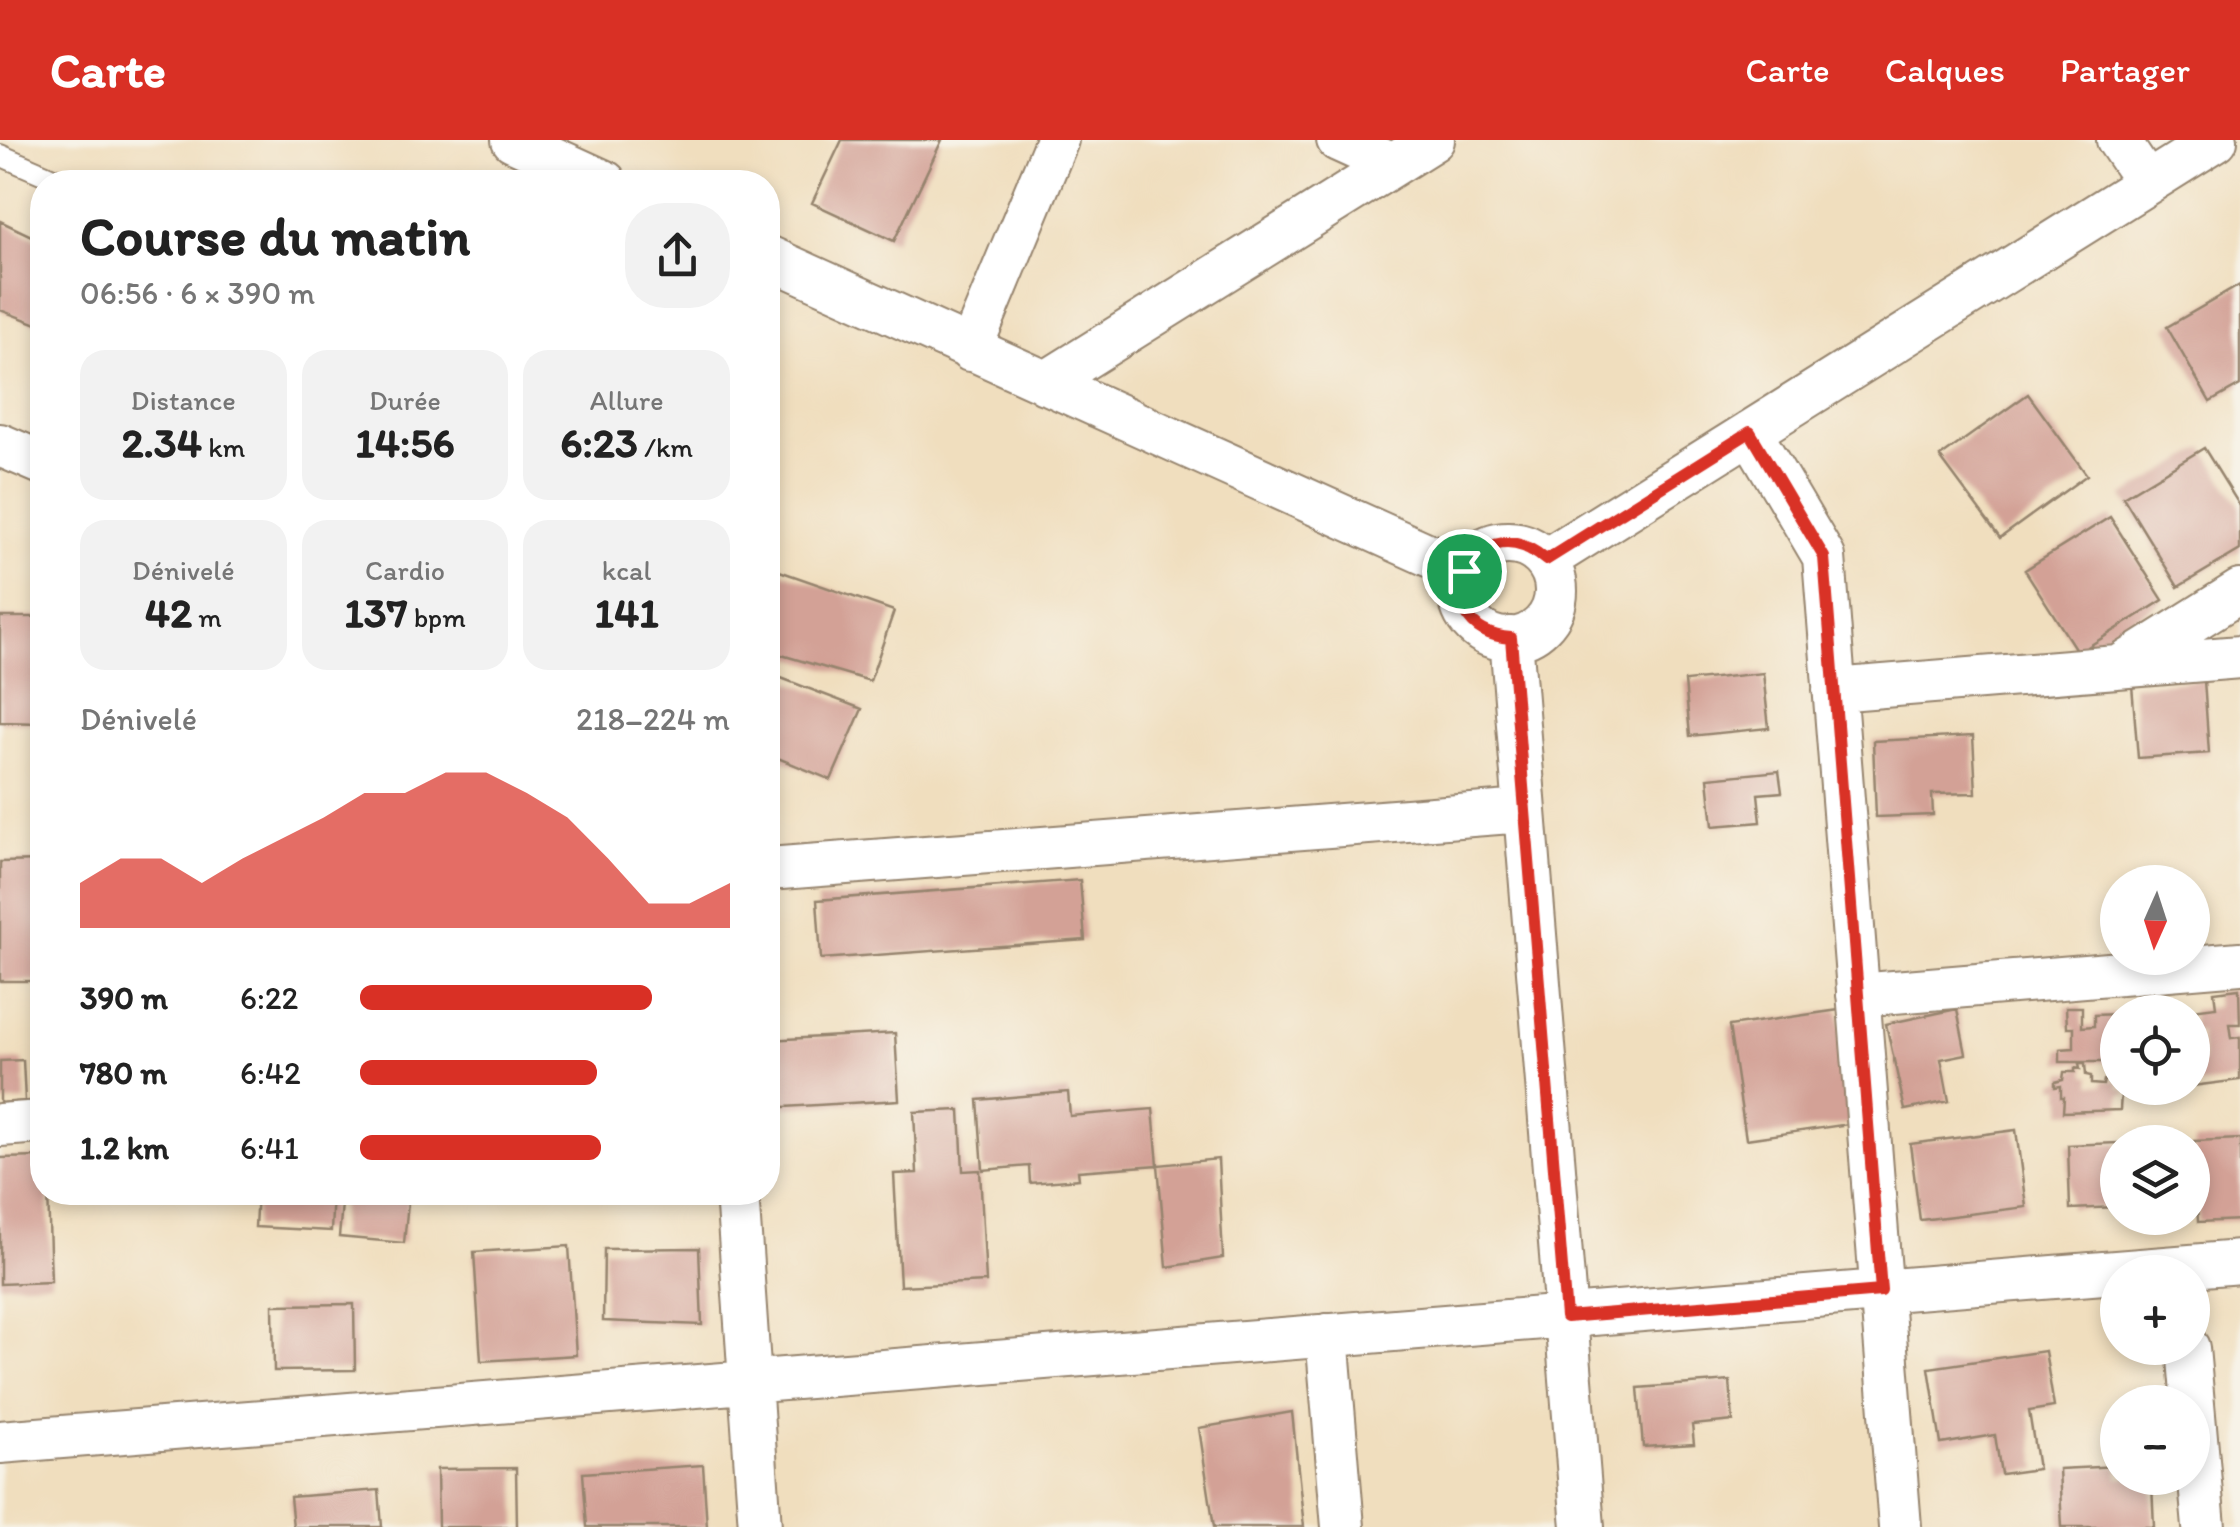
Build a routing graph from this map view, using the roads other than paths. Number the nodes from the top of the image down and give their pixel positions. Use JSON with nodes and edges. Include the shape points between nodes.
{"nodes":[{"id":1,"x":513,"y":140,"type":"edge"},
{"id":2,"x":1057,"y":140,"type":"edge"},
{"id":3,"x":1338,"y":140,"type":"edge"},
{"id":4,"x":1434,"y":140,"type":"edge"},
{"id":5,"x":2118,"y":140,"type":"edge"},
{"id":6,"x":2216,"y":140,"type":"edge"},
{"id":7,"x":0,"y":155,"type":"edge"},
{"id":8,"x":1393,"y":166,"type":"junction"},
{"id":9,"x":34,"y":170,"type":"edge"},
{"id":10,"x":579,"y":170,"type":"edge"},
{"id":11,"x":2147,"y":184,"type":"junction"},
{"id":12,"x":780,"y":263,"type":"edge"},
{"id":13,"x":970,"y":350,"type":"junction"},
{"id":14,"x":1045,"y":383,"type":"junction"},
{"id":15,"x":1750,"y":432,"type":"junction"},
{"id":16,"x":0,"y":445,"type":"edge"},
{"id":17,"x":30,"y":458,"type":"edge"},
{"id":18,"x":1546,"y":560,"type":"junction"},
{"id":19,"x":1464,"y":571,"type":"junction"},
{"id":20,"x":2240,"y":592,"type":"edge"},
{"id":21,"x":1511,"y":638,"type":"junction"},
{"id":22,"x":2240,"y":658,"type":"edge"},
{"id":23,"x":2120,"y":667,"type":"junction"},
{"id":24,"x":1834,"y":690,"type":"junction"},
{"id":25,"x":1524,"y":811,"type":"junction"},
{"id":26,"x":780,"y":869,"type":"edge"},
{"id":27,"x":2240,"y":963,"type":"edge"},
{"id":28,"x":1858,"y":995,"type":"junction"},
{"id":29,"x":30,"y":1123,"type":"edge"},
{"id":30,"x":0,"y":1125,"type":"edge"},
{"id":31,"x":738,"y":1205,"type":"edge"},
{"id":32,"x":2240,"y":1262,"type":"edge"},
{"id":33,"x":2210,"y":1266,"type":"edge"},
{"id":34,"x":2100,"y":1276,"type":"edge"},
{"id":35,"x":1881,"y":1291,"type":"junction"},
{"id":36,"x":1566,"y":1317,"type":"junction"},
{"id":37,"x":1327,"y":1336,"type":"junction"},
{"id":38,"x":2190,"y":1365,"type":"edge"},
{"id":39,"x":750,"y":1382,"type":"junction"},
{"id":40,"x":0,"y":1442,"type":"edge"},
{"id":41,"x":760,"y":1527,"type":"edge"},
{"id":42,"x":1343,"y":1527,"type":"edge"},
{"id":43,"x":1584,"y":1527,"type":"edge"},
{"id":44,"x":1900,"y":1527,"type":"edge"},
{"id":45,"x":2204,"y":1527,"type":"edge"}],
"edges":[{"from":1,"to":10,"type":"street"},
{"from":2,"to":13,"type":"street"},
{"from":3,"to":8,"type":"street"},
{"from":4,"to":8,"type":"street"},
{"from":5,"to":11,"type":"street"},
{"from":6,"to":11,"type":"street"},
{"from":7,"to":9,"type":"lane"},
{"from":8,"to":14,"type":"street"},
{"from":11,"to":15,"type":"street"},
{"from":12,"to":13,"type":"street"},
{"from":13,"to":14,"type":"street"},
{"from":14,"to":19,"type":"street"},
{"from":15,"to":18,"type":"street"},
{"from":15,"to":24,"type":"street","via":[[1824,557]]},
{"from":16,"to":17,"type":"street"},
{"from":18,"to":19,"type":"street","via":[[1534,550],[1502,543],[1486,548]]},
{"from":18,"to":21,"type":"street","via":[[1556,584],[1552,610],[1536,630]]},
{"from":19,"to":21,"type":"street","via":[[1460,587],[1469,618],[1480,630]]},
{"from":20,"to":23,"type":"street"},
{"from":21,"to":25,"type":"street"},
{"from":22,"to":23,"type":"street"},
{"from":23,"to":24,"type":"street"},
{"from":24,"to":28,"type":"street"},
{"from":25,"to":26,"type":"street"},
{"from":25,"to":36,"type":"street"},
{"from":27,"to":28,"type":"street"},
{"from":28,"to":35,"type":"street"},
{"from":29,"to":30,"type":"street"},
{"from":31,"to":39,"type":"street"},
{"from":32,"to":33,"type":"street"},
{"from":34,"to":35,"type":"street"},
{"from":35,"to":36,"type":"street"},
{"from":35,"to":44,"type":"street"},
{"from":36,"to":37,"type":"street"},
{"from":36,"to":43,"type":"street"},
{"from":37,"to":39,"type":"street"},
{"from":37,"to":42,"type":"street"},
{"from":38,"to":45,"type":"street"},
{"from":39,"to":40,"type":"street"},
{"from":39,"to":41,"type":"street"}]}
